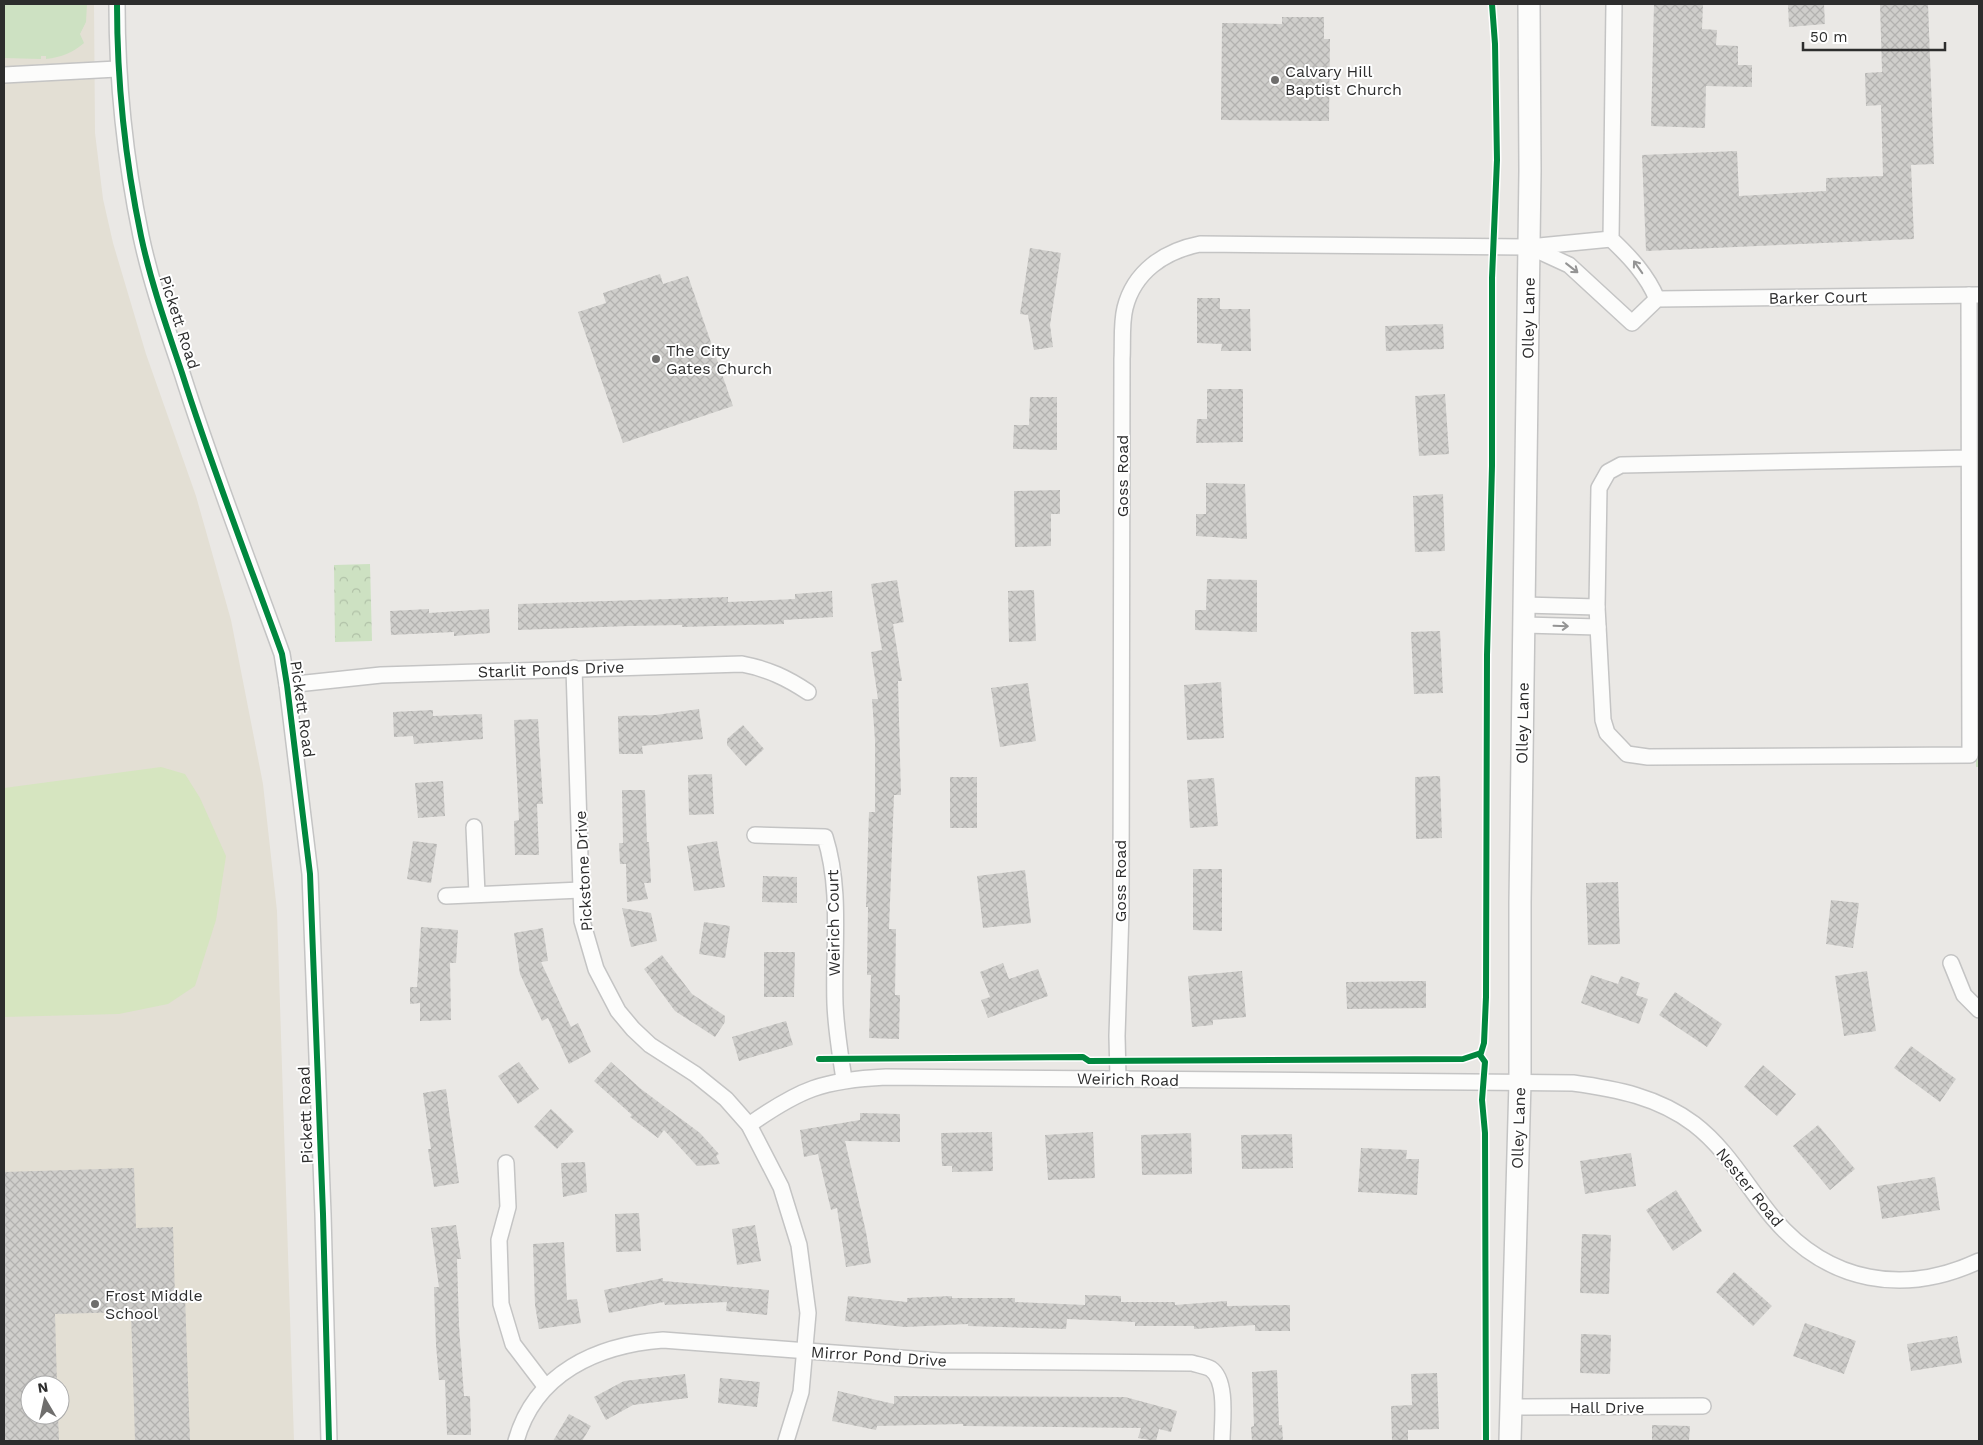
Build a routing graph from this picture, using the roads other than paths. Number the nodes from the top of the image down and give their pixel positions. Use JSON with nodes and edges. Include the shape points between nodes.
{"nodes":[{"id":1,"x":117,"y":4,"type":"edge"},
{"id":2,"x":1529,"y":4,"type":"edge"},
{"id":3,"x":1614,"y":4,"type":"edge"},
{"id":4,"x":117,"y":70,"type":"junction"},
{"id":5,"x":4,"y":75,"type":"edge"},
{"id":6,"x":1611,"y":239,"type":"junction"},
{"id":7,"x":1529,"y":247,"type":"junction"},
{"id":8,"x":1974,"y":295,"type":"edge"},
{"id":9,"x":1658,"y":299,"type":"junction"},
{"id":10,"x":1969,"y":458,"type":"junction"},
{"id":11,"x":1597,"y":607,"type":"junction"},
{"id":12,"x":1524,"y":615,"type":"junction"},
{"id":13,"x":1598,"y":627,"type":"junction"},
{"id":14,"x":1974,"y":646,"type":"edge"},
{"id":15,"x":574,"y":668,"type":"junction"},
{"id":16,"x":287,"y":685,"type":"junction"},
{"id":17,"x":808,"y":692,"type":"dead end"},
{"id":18,"x":474,"y":827,"type":"dead end"},
{"id":19,"x":755,"y":835,"type":"dead end"},
{"id":20,"x":581,"y":890,"type":"junction"},
{"id":21,"x":477,"y":894,"type":"junction"},
{"id":22,"x":446,"y":896,"type":"dead end"},
{"id":23,"x":1951,"y":964,"type":"dead end"},
{"id":24,"x":1979,"y":1010,"type":"edge"},
{"id":25,"x":1118,"y":1078,"type":"junction"},
{"id":26,"x":844,"y":1079,"type":"junction"},
{"id":27,"x":1520,"y":1082,"type":"junction"},
{"id":28,"x":749,"y":1125,"type":"junction"},
{"id":29,"x":506,"y":1163,"type":"dead end"},
{"id":30,"x":1979,"y":1261,"type":"edge"},
{"id":31,"x":804,"y":1351,"type":"junction"},
{"id":32,"x":545,"y":1386,"type":"junction"},
{"id":33,"x":1703,"y":1406,"type":"dead end"},
{"id":34,"x":1511,"y":1407,"type":"junction"},
{"id":35,"x":329,"y":1441,"type":"edge"},
{"id":36,"x":516,"y":1441,"type":"edge"},
{"id":37,"x":786,"y":1441,"type":"edge"},
{"id":38,"x":1222,"y":1441,"type":"edge"},
{"id":39,"x":1510,"y":1441,"type":"edge"}],
"edges":[{"from":1,"to":4,"type":"street","name":"Pickett Road"},
{"from":2,"to":7,"type":"main road","name":"Olley Lane"},
{"from":3,"to":6,"type":"street"},
{"from":4,"to":5,"type":"street"},
{"from":4,"to":16,"type":"street","name":"Pickett Road","via":[[133,196],[153,287],[282,654]]},
{"from":6,"to":7,"type":"street"},
{"from":9,"to":6,"type":"street","one_way":true,"via":[[1632,258]]},
{"from":7,"to":9,"type":"street","one_way":true,"via":[[1569,265],[1632,323]]},
{"from":7,"to":12,"type":"main road","name":"Olley Lane"},
{"from":7,"to":25,"type":"street","name":"Goss Road","via":[[1200,244],[1168,254],[1152,264],[1129,295],[1122,359]]},
{"from":8,"to":9,"type":"street","name":"Barker Court"},
{"from":8,"to":10,"type":"street"},
{"from":10,"to":11,"type":"street","via":[[1621,465],[1608,472],[1600,488]]},
{"from":10,"to":14,"type":"street"},
{"from":11,"to":12,"type":"street"},
{"from":11,"to":13,"type":"street"},
{"from":12,"to":13,"type":"street","one_way":true},
{"from":12,"to":27,"type":"main road","name":"Olley Lane"},
{"from":13,"to":14,"type":"street","via":[[1603,720],[1607,733],[1627,754],[1648,756],[1970,755]]},
{"from":15,"to":16,"type":"street","name":"Starlit Ponds Drive","via":[[381,675]]},
{"from":15,"to":17,"type":"street","name":"Starlit Ponds Drive","via":[[742,664],[789,679]]},
{"from":15,"to":20,"type":"street","name":"Pickstone Drive"},
{"from":16,"to":35,"type":"street","name":"Pickett Road","via":[[310,874]]},
{"from":18,"to":21,"type":"street"},
{"from":19,"to":26,"type":"street","name":"Weirich Court","via":[[825,837],[835,877],[836,1030]]},
{"from":20,"to":21,"type":"street"},
{"from":20,"to":28,"type":"street","name":"Pickstone Drive","via":[[586,940],[596,969],[618,1011],[650,1045],[726,1099]]},
{"from":21,"to":22,"type":"street"},
{"from":23,"to":24,"type":"street","via":[[1964,995]]},
{"from":25,"to":26,"type":"street","name":"Weirich Road"},
{"from":25,"to":27,"type":"street","name":"Weirich Road"},
{"from":26,"to":28,"type":"street","name":"Weirich Road","via":[[785,1099]]},
{"from":27,"to":30,"type":"street","name":"Nester Road","via":[[1574,1083],[1618,1089],[1672,1110],[1722,1150],[1774,1219],[1797,1243],[1831,1265],[1873,1279],[1913,1281],[1956,1272]]},
{"from":27,"to":34,"type":"main road","name":"Olley Lane"},
{"from":28,"to":31,"type":"street","name":"Pickstone Drive","via":[[781,1187],[800,1245],[808,1313]]},
{"from":29,"to":32,"type":"street","via":[[508,1207],[499,1240],[501,1304],[513,1344]]},
{"from":31,"to":32,"type":"street","name":"Mirror Pond Drive","via":[[681,1340],[643,1341],[592,1357]]},
{"from":31,"to":37,"type":"street","name":"Pickstone Drive","via":[[801,1392]]},
{"from":31,"to":38,"type":"street","name":"Mirror Pond Drive","via":[[940,1361],[1192,1363],[1212,1370],[1218,1378]]},
{"from":32,"to":36,"type":"street","name":"Mirror Pond Drive","via":[[532,1405]]},
{"from":33,"to":34,"type":"street","name":"Hall Drive"},
{"from":34,"to":39,"type":"main road","name":"Olley Lane"}]}
